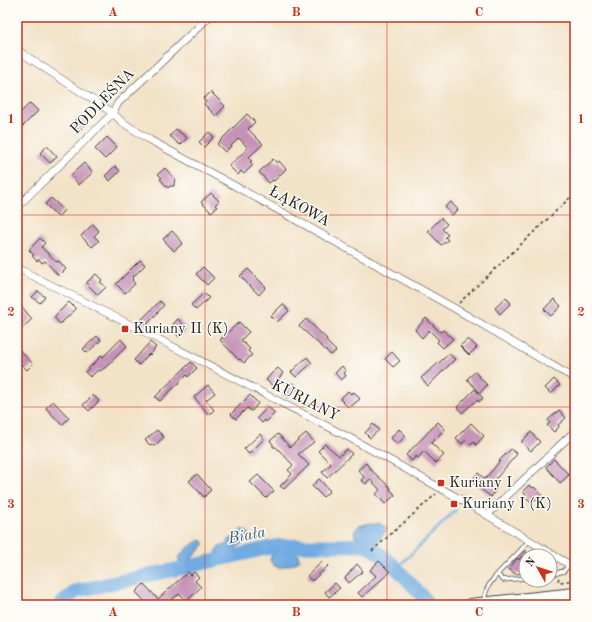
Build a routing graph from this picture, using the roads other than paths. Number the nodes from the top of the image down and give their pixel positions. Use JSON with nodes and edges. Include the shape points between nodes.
{"nodes":[{"id":1,"x":210,"y":17,"type":"edge"},
{"id":2,"x":17,"y":50,"type":"edge"},
{"id":3,"x":113,"y":113,"type":"junction"},
{"id":4,"x":17,"y":207,"type":"edge"},
{"id":5,"x":17,"y":268,"type":"edge"},
{"id":6,"x":575,"y":378,"type":"edge"},
{"id":7,"x":575,"y":431,"type":"edge"},
{"id":8,"x":488,"y":515,"type":"junction"},
{"id":9,"x":528,"y":540,"type":"junction"},
{"id":10,"x":572,"y":566,"type":"edge"},
{"id":11,"x":558,"y":573,"type":"edge"},
{"id":12,"x":498,"y":575,"type":"junction"},
{"id":13,"x":518,"y":579,"type":"edge"},
{"id":14,"x":575,"y":594,"type":"edge"},
{"id":15,"x":485,"y":603,"type":"junction"},
{"id":16,"x":509,"y":603,"type":"edge"},
{"id":17,"x":470,"y":605,"type":"edge"}],
"edges":[{"from":1,"to":3,"type":"street","name":"PODLEŚNA","via":[[118,103]]},
{"from":2,"to":3,"type":"street","name":"ŁĄKOWA"},
{"from":3,"to":4,"type":"street","name":"PODLEŚNA"},
{"from":3,"to":6,"type":"street","name":"ŁĄKOWA","via":[[150,140]]},
{"from":5,"to":8,"type":"street","name":"KURIANY","via":[[350,438]]},
{"from":7,"to":8,"type":"street"},
{"from":8,"to":9,"type":"street","name":"KURIANY"},
{"from":9,"to":10,"type":"street","name":"KURIANY"},
{"from":9,"to":12,"type":"lane"},
{"from":10,"to":11,"type":"lane"},
{"from":12,"to":13,"type":"lane","via":[[503,580]]},
{"from":12,"to":15,"type":"lane","via":[[486,589]]},
{"from":14,"to":16,"type":"highway"},
{"from":15,"to":16,"type":"highway"},
{"from":15,"to":17,"type":"highway"}]}
